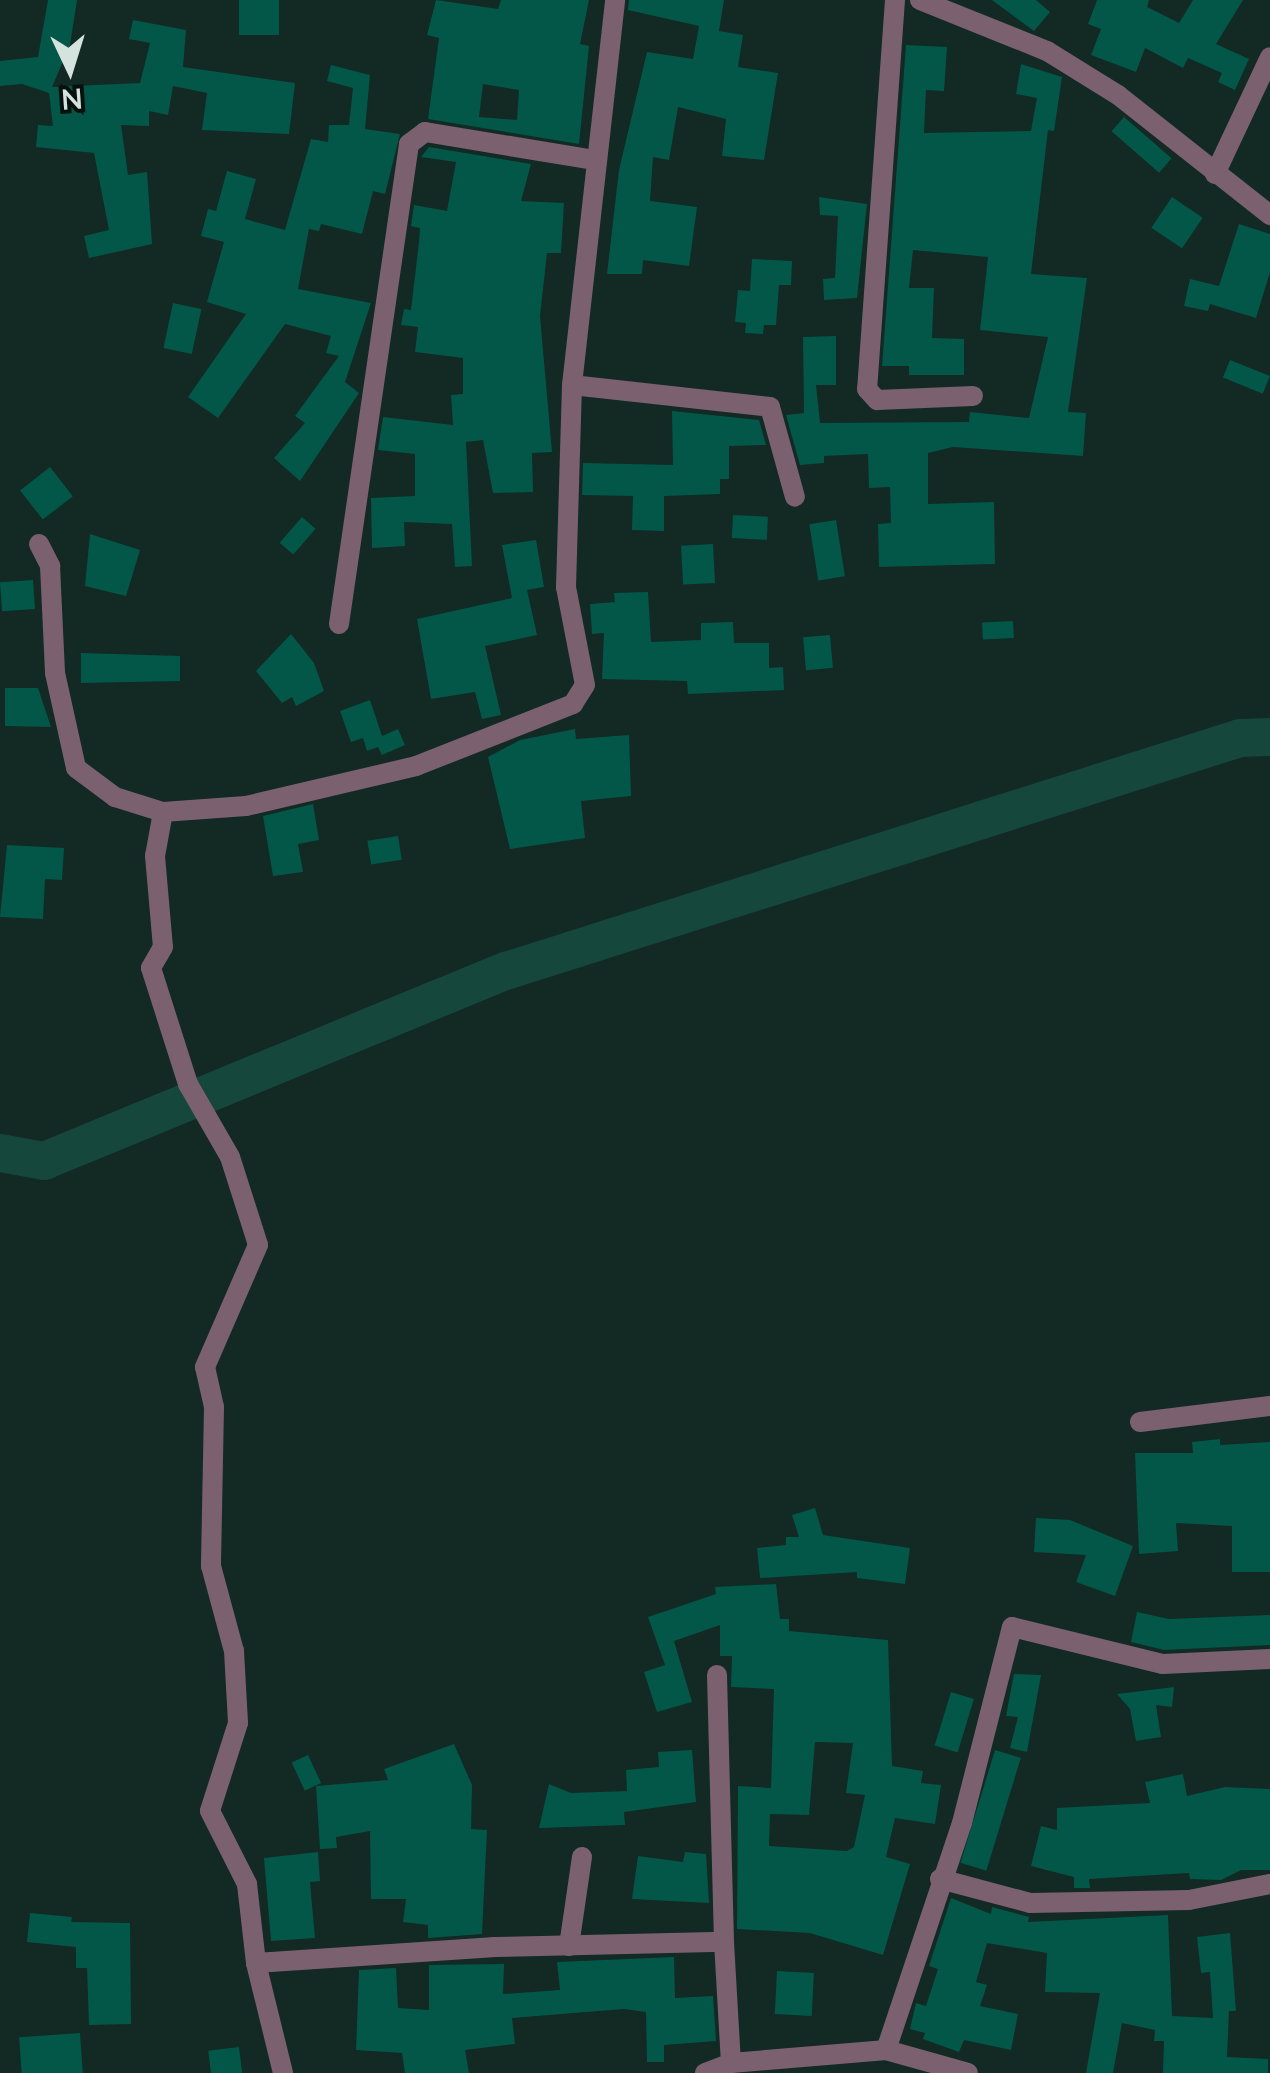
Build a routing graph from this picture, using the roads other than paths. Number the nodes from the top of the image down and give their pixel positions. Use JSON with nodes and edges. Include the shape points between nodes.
{"nodes":[{"id":1,"x":615,"y":0,"type":"edge"},
{"id":2,"x":895,"y":0,"type":"edge"},
{"id":3,"x":920,"y":0,"type":"edge"},
{"id":4,"x":1270,"y":57,"type":"edge"},
{"id":5,"x":594,"y":160,"type":"junction"},
{"id":6,"x":1215,"y":174,"type":"junction"},
{"id":7,"x":1270,"y":215,"type":"edge"},
{"id":8,"x":572,"y":384,"type":"junction"},
{"id":9,"x":974,"y":396,"type":"dead end"},
{"id":10,"x":795,"y":497,"type":"dead end"},
{"id":11,"x":40,"y":544,"type":"dead end"},
{"id":12,"x":339,"y":624,"type":"dead end"},
{"id":13,"x":163,"y":812,"type":"junction"},
{"id":14,"x":1270,"y":1406,"type":"edge"},
{"id":15,"x":1140,"y":1422,"type":"dead end"},
{"id":16,"x":1270,"y":1660,"type":"edge"},
{"id":17,"x":717,"y":1675,"type":"dead end"},
{"id":18,"x":582,"y":1857,"type":"dead end"},
{"id":19,"x":940,"y":1879,"type":"junction"},
{"id":20,"x":1270,"y":1884,"type":"edge"},
{"id":21,"x":724,"y":1942,"type":"junction"},
{"id":22,"x":569,"y":1946,"type":"junction"},
{"id":23,"x":256,"y":1963,"type":"junction"},
{"id":24,"x":886,"y":2050,"type":"junction"},
{"id":25,"x":731,"y":2062,"type":"junction"},
{"id":26,"x":283,"y":2073,"type":"edge"},
{"id":27,"x":705,"y":2073,"type":"edge"},
{"id":28,"x":968,"y":2073,"type":"edge"}],
"edges":[{"from":1,"to":5,"type":"street"},
{"from":2,"to":9,"type":"street","via":[[866,389],[877,400]]},
{"from":3,"to":6,"type":"street","via":[[1047,52],[1118,95]]},
{"from":4,"to":6,"type":"street"},
{"from":5,"to":8,"type":"street"},
{"from":5,"to":12,"type":"street","via":[[425,132],[409,144]]},
{"from":6,"to":7,"type":"street"},
{"from":8,"to":10,"type":"street","via":[[770,407]]},
{"from":8,"to":13,"type":"street","via":[[566,587],[585,684],[573,704],[416,766],[334,788],[246,806]]},
{"from":11,"to":13,"type":"street","via":[[50,566],[55,672],[76,768],[114,797]]},
{"from":13,"to":23,"type":"street","via":[[155,856],[163,947],[151,968],[188,1084],[230,1156],[258,1245],[205,1367],[214,1407],[211,1566],[234,1651],[238,1723],[210,1810],[247,1884]]},
{"from":14,"to":15,"type":"street"},
{"from":16,"to":19,"type":"street","via":[[1163,1664],[1012,1627]]},
{"from":17,"to":21,"type":"street"},
{"from":18,"to":22,"type":"street"},
{"from":19,"to":20,"type":"street","via":[[1046,1903],[1189,1900]]},
{"from":19,"to":24,"type":"street"},
{"from":21,"to":22,"type":"street"},
{"from":21,"to":25,"type":"street"},
{"from":22,"to":23,"type":"street"},
{"from":23,"to":26,"type":"street"},
{"from":24,"to":25,"type":"street"},
{"from":24,"to":28,"type":"street"},
{"from":25,"to":27,"type":"street"}]}
